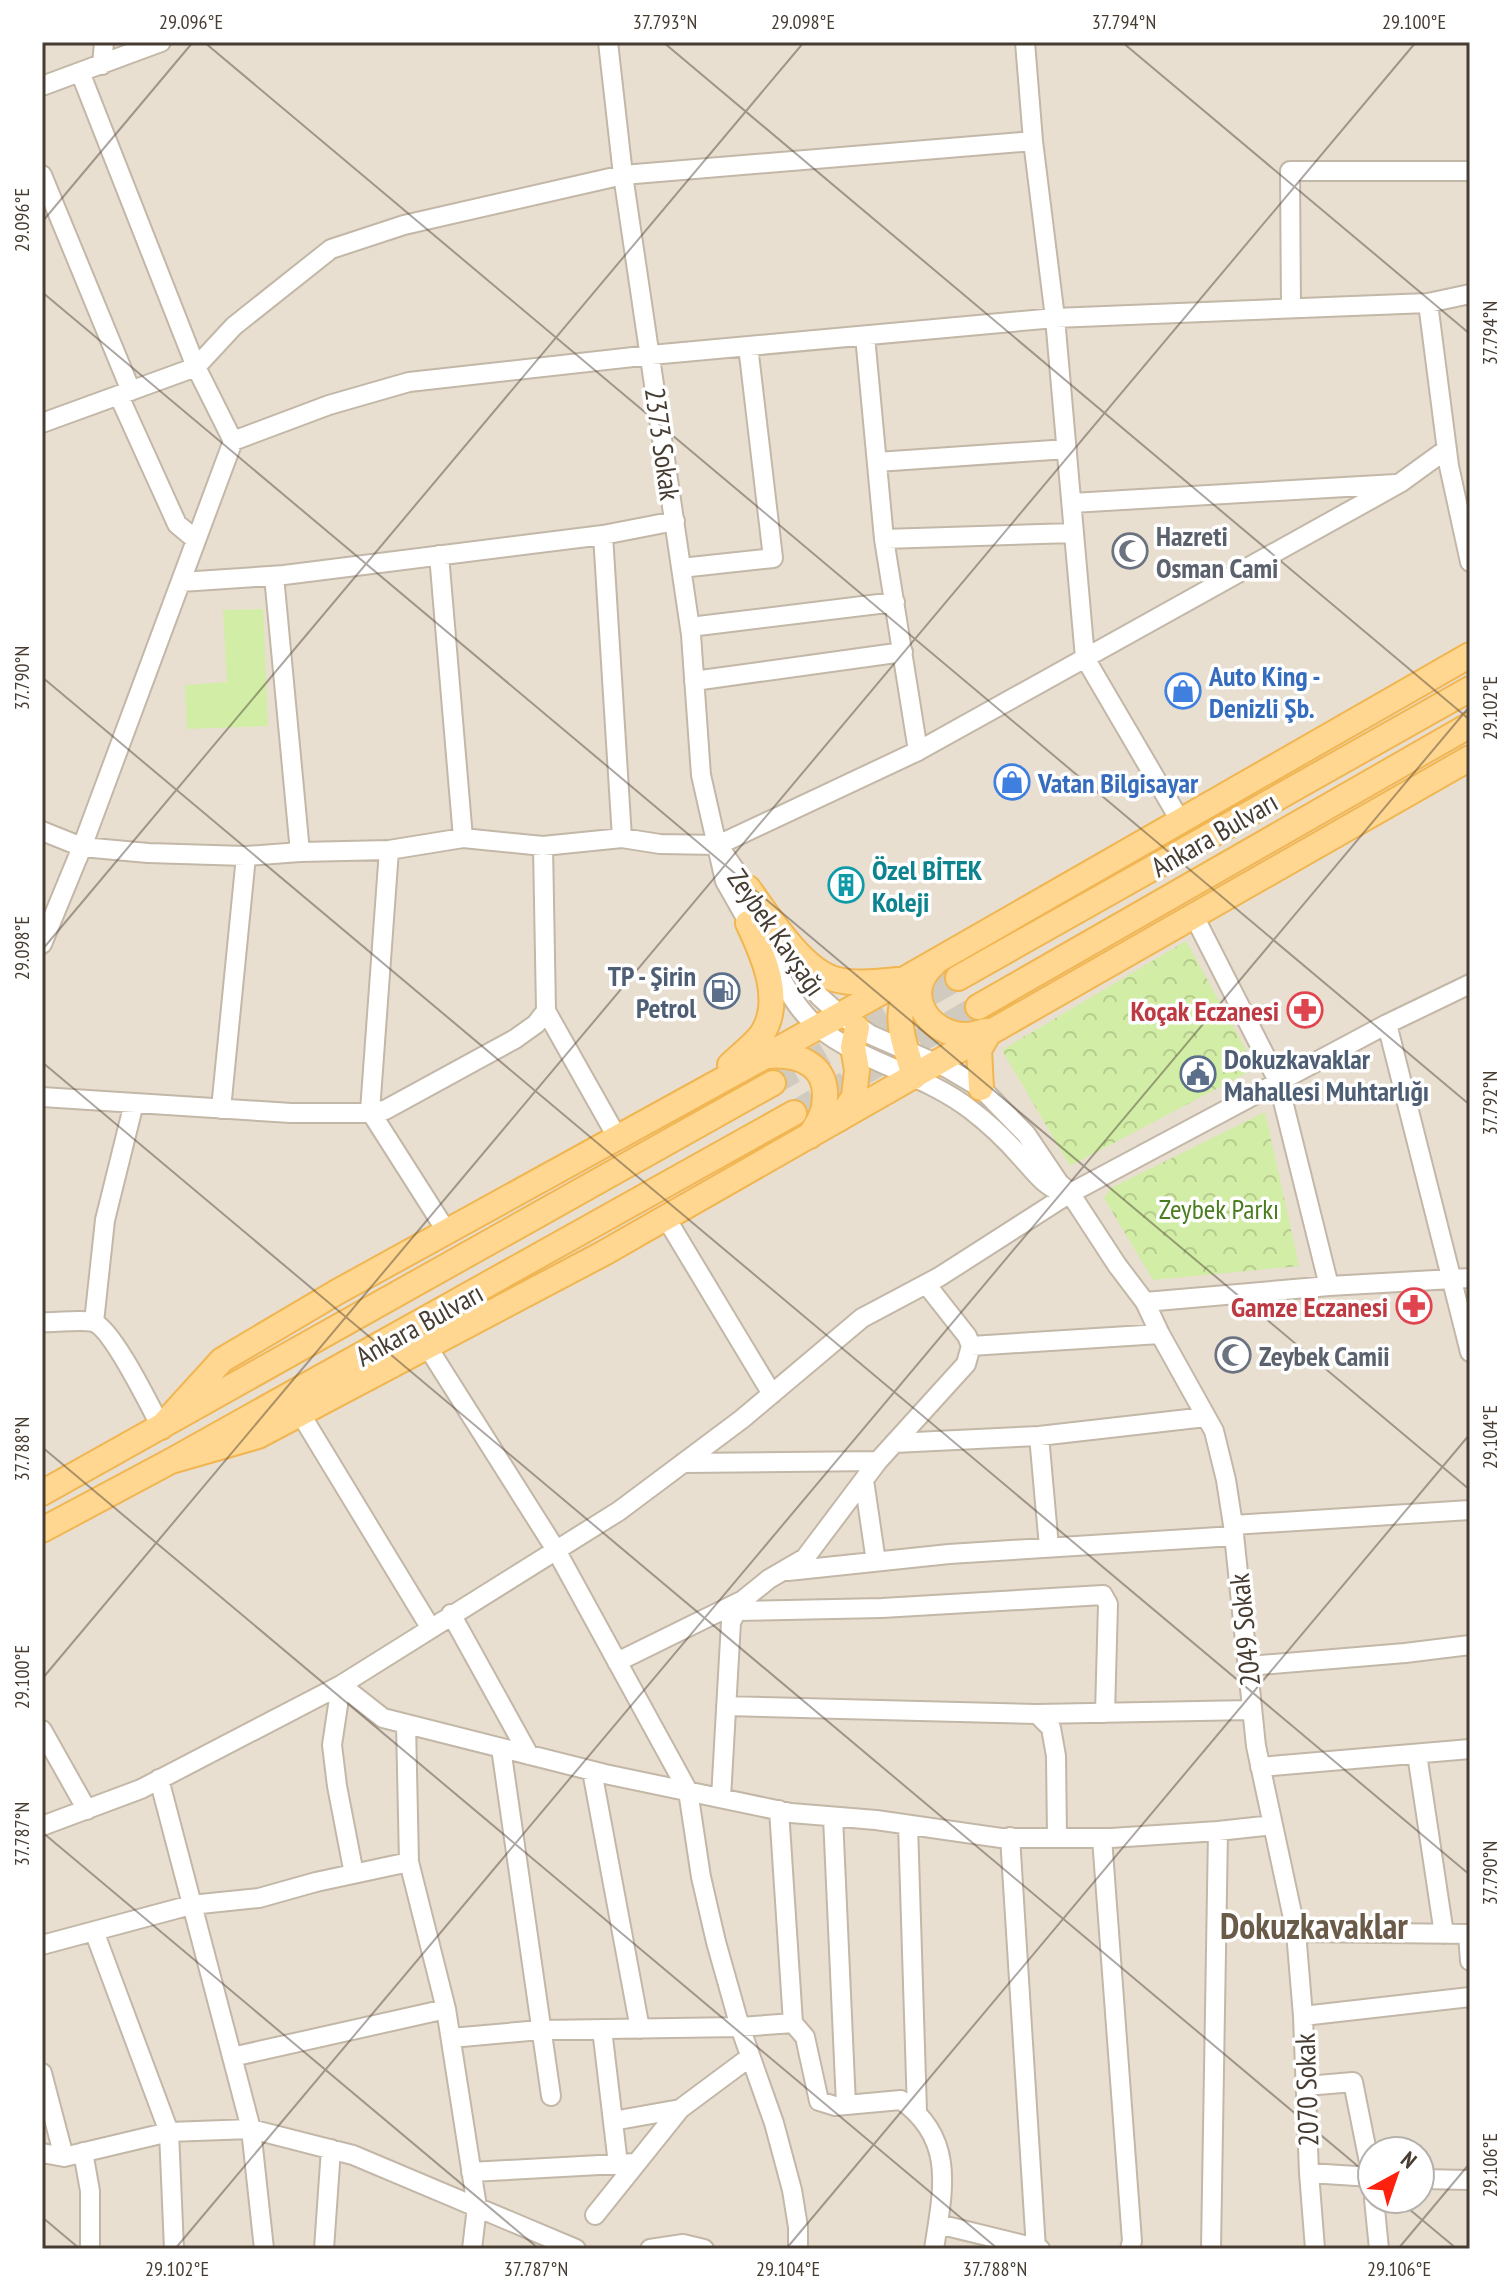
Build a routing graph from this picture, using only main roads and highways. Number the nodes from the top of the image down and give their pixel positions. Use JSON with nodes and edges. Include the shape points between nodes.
{"nodes":[{"id":1,"x":1470,"y":655,"type":"edge"},
{"id":2,"x":1470,"y":689,"type":"edge"},
{"id":3,"x":1470,"y":725,"type":"edge"},
{"id":4,"x":1470,"y":758,"type":"edge"},
{"id":5,"x":748,"y":888,"type":"road end"},
{"id":6,"x":748,"y":923,"type":"road end"},
{"id":7,"x":945,"y":955,"type":"junction"},
{"id":8,"x":909,"y":976,"type":"junction"},
{"id":9,"x":958,"y":978,"type":"tunnel mouth"},
{"id":10,"x":978,"y":1007,"type":"tunnel mouth"},
{"id":11,"x":850,"y":1030,"type":"junction"},
{"id":12,"x":990,"y":1031,"type":"junction"},
{"id":13,"x":765,"y":1056,"type":"junction"},
{"id":14,"x":914,"y":1077,"type":"junction"},
{"id":15,"x":773,"y":1083,"type":"tunnel mouth"},
{"id":16,"x":707,"y":1087,"type":"junction"},
{"id":17,"x":981,"y":1088,"type":"road end"},
{"id":18,"x":794,"y":1113,"type":"tunnel mouth"},
{"id":19,"x":838,"y":1121,"type":"junction"},
{"id":20,"x":810,"y":1136,"type":"junction"},
{"id":21,"x":161,"y":1427,"type":"junction"},
{"id":22,"x":171,"y":1461,"type":"junction"},
{"id":23,"x":42,"y":1493,"type":"edge"},
{"id":24,"x":42,"y":1530,"type":"edge"}],
"edges":[{"from":1,"to":7,"type":"main road"},
{"from":2,"to":9,"type":"main road","name":"Ankara Bulvarı"},
{"from":3,"to":10,"type":"main road","name":"Ankara Bulvarı"},
{"from":4,"to":12,"type":"main road"},
{"from":5,"to":8,"type":"main road","via":[[776,927],[822,973],[858,982]]},
{"from":6,"to":16,"type":"main road","via":[[767,974],[769,1020],[761,1035]]},
{"from":7,"to":8,"type":"main road"},
{"from":7,"to":12,"type":"main road","via":[[924,975],[918,993],[921,1006],[942,1029],[967,1035]]},
{"from":8,"to":11,"type":"main road"},
{"from":8,"to":14,"type":"main road","via":[[899,1020]]},
{"from":11,"to":13,"type":"main road","via":[[818,1027]]},
{"from":11,"to":19,"type":"main road","via":[[857,1070],[854,1097]]},
{"from":12,"to":14,"type":"main road"},
{"from":12,"to":17,"type":"main road","via":[[979,1050]]},
{"from":13,"to":16,"type":"main road"},
{"from":13,"to":20,"type":"main road","via":[[795,1055],[822,1077],[824,1109]]},
{"from":14,"to":19,"type":"main road"},
{"from":15,"to":21,"type":"main road","name":"Ankara Bulvarı"},
{"from":16,"to":21,"type":"main road","via":[[222,1360]]},
{"from":18,"to":22,"type":"main road","name":"Ankara Bulvarı"},
{"from":19,"to":20,"type":"main road"},
{"from":20,"to":22,"type":"main road","via":[[258,1436]]},
{"from":21,"to":23,"type":"main road","name":"Ankara Bulvarı"},
{"from":22,"to":24,"type":"main road","name":"Ankara Bulvarı"}]}
